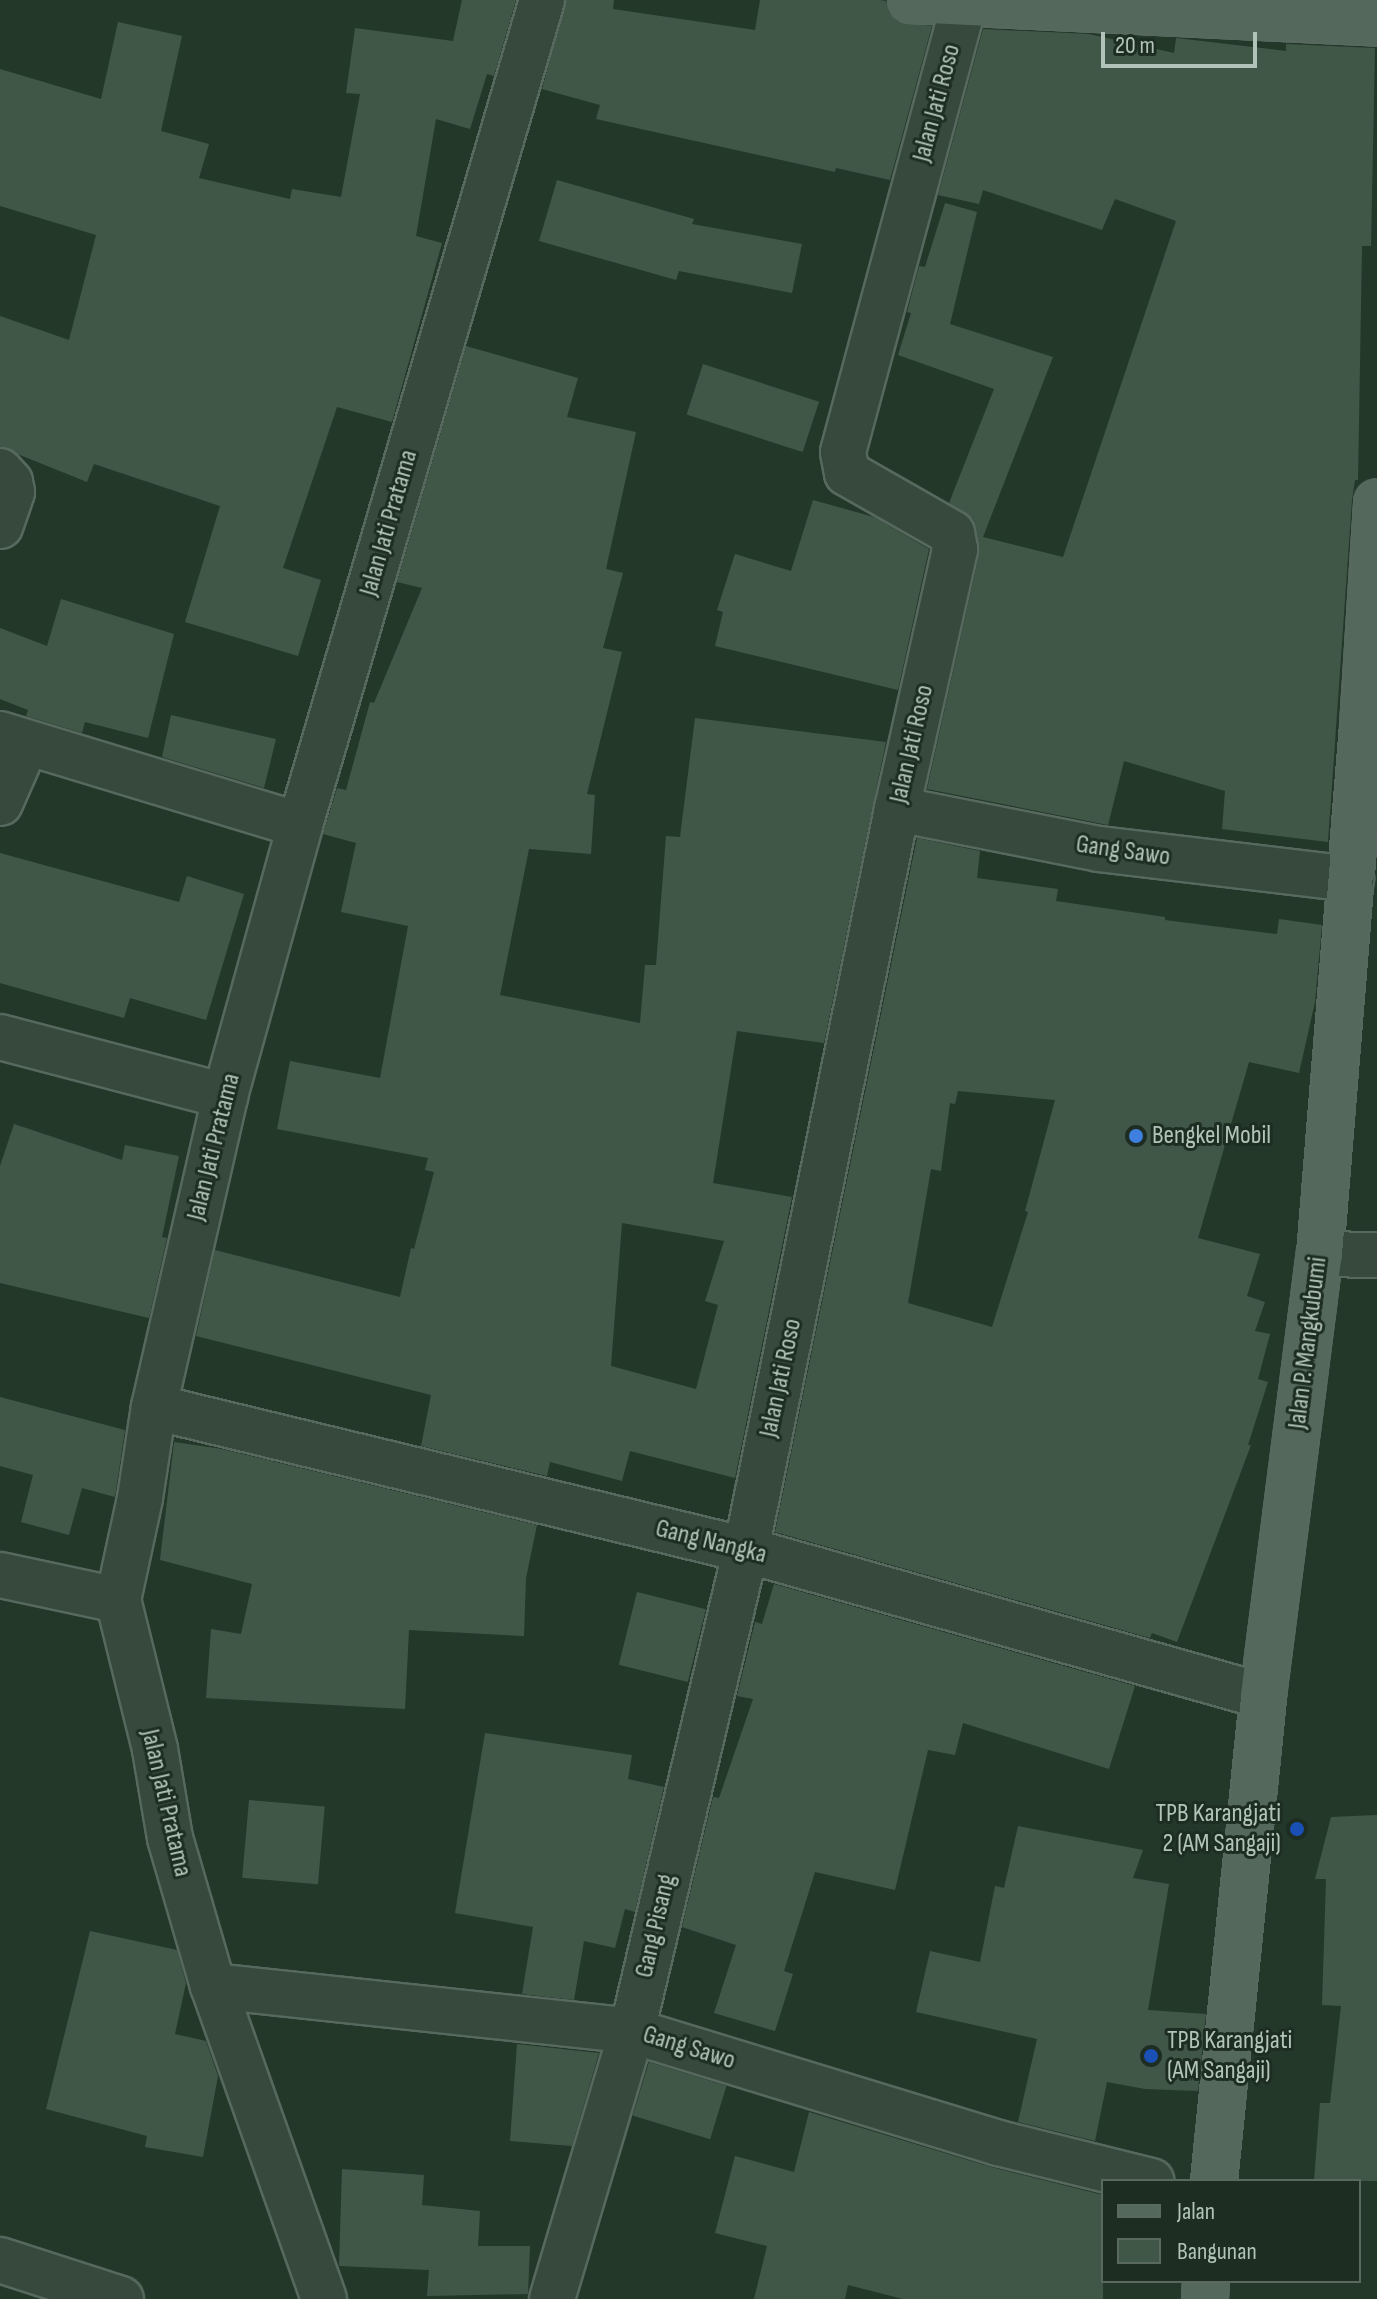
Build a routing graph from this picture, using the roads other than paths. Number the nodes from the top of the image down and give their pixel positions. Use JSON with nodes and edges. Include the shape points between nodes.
{"nodes":[{"id":1,"x":542,"y":0,"type":"edge"},
{"id":2,"x":911,"y":0,"type":"edge"},
{"id":3,"x":964,"y":3,"type":"junction"},
{"id":4,"x":1377,"y":23,"type":"edge"},
{"id":5,"x":0,"y":471,"type":"edge"},
{"id":6,"x":1377,"y":502,"type":"edge"},
{"id":7,"x":0,"y":526,"type":"edge"},
{"id":8,"x":13,"y":739,"type":"edge"},
{"id":9,"x":0,"y":803,"type":"edge"},
{"id":10,"x":897,"y":809,"type":"junction"},
{"id":11,"x":300,"y":825,"type":"junction"},
{"id":12,"x":1351,"y":879,"type":"junction"},
{"id":13,"x":0,"y":1037,"type":"edge"},
{"id":14,"x":225,"y":1096,"type":"junction"},
{"id":15,"x":1320,"y":1254,"type":"junction"},
{"id":16,"x":1377,"y":1255,"type":"edge"},
{"id":17,"x":154,"y":1407,"type":"junction"},
{"id":18,"x":746,"y":1550,"type":"junction"},
{"id":19,"x":0,"y":1575,"type":"edge"},
{"id":20,"x":118,"y":1600,"type":"junction"},
{"id":21,"x":1263,"y":1696,"type":"junction"},
{"id":22,"x":213,"y":1986,"type":"junction"},
{"id":23,"x":632,"y":2031,"type":"junction"},
{"id":24,"x":1143,"y":2179,"type":"edge"},
{"id":25,"x":1214,"y":2179,"type":"edge"},
{"id":26,"x":0,"y":2260,"type":"edge"},
{"id":27,"x":121,"y":2299,"type":"edge"},
{"id":28,"x":324,"y":2299,"type":"edge"},
{"id":29,"x":552,"y":2299,"type":"edge"}],
"edges":[{"from":1,"to":11,"type":"street","name":"Jalan Jati Pratama"},
{"from":2,"to":3,"type":"main road"},
{"from":3,"to":4,"type":"main road"},
{"from":3,"to":10,"type":"street","name":"Jalan Jati Roso","via":[[843,452],[847,473],[952,533],[955,541]]},
{"from":5,"to":7,"type":"street","via":[[12,492]]},
{"from":6,"to":12,"type":"main road","name":"Jalan P. Mangkubumi"},
{"from":8,"to":9,"type":"street"},
{"from":8,"to":11,"type":"street"},
{"from":10,"to":12,"type":"street","name":"Gang Sawo","via":[[1099,849]]},
{"from":10,"to":18,"type":"street","name":"Jalan Jati Roso"},
{"from":11,"to":14,"type":"street","name":"Jalan Jati Pratama"},
{"from":12,"to":15,"type":"main road","name":"Jalan P. Mangkubumi"},
{"from":13,"to":14,"type":"street"},
{"from":14,"to":17,"type":"street","name":"Jalan Jati Pratama"},
{"from":15,"to":16,"type":"street"},
{"from":15,"to":21,"type":"main road","name":"Jalan P. Mangkubumi"},
{"from":17,"to":18,"type":"street","name":"Gang Nangka"},
{"from":17,"to":20,"type":"street","name":"Jalan Jati Pratama"},
{"from":18,"to":21,"type":"street","name":"Gang Nangka"},
{"from":18,"to":23,"type":"street","name":"Gang Pisang"},
{"from":19,"to":20,"type":"street"},
{"from":20,"to":22,"type":"street","name":"Jalan Jati Pratama","via":[[155,1749],[170,1838]]},
{"from":21,"to":25,"type":"main road","name":"Jalan P. Mangkubumi"},
{"from":22,"to":23,"type":"street","name":"Gang Sawo"},
{"from":22,"to":28,"type":"street","name":"Jalan Jati Pratama"},
{"from":23,"to":24,"type":"street","name":"Gang Sawo","via":[[998,2143]]},
{"from":23,"to":29,"type":"street","name":"Gang Pisang"},
{"from":26,"to":27,"type":"street"}]}
